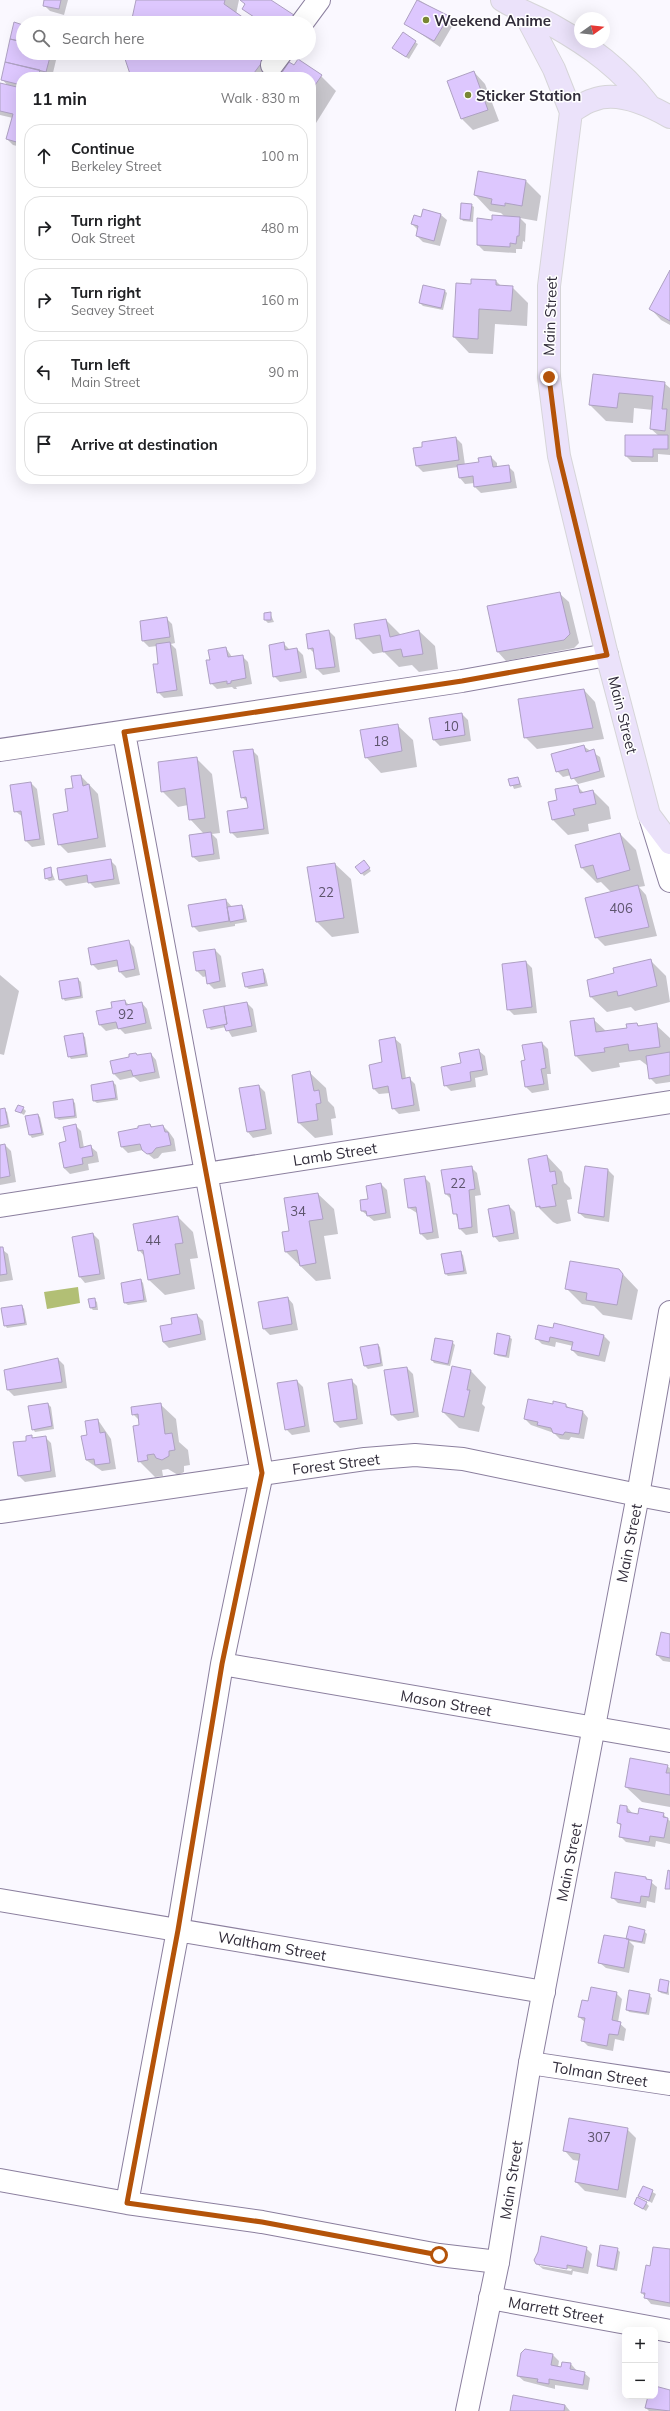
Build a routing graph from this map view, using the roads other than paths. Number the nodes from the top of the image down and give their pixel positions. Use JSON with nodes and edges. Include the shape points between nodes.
{"nodes":[{"id":1,"x":319,"y":0,"type":"edge"},
{"id":2,"x":502,"y":0,"type":"edge"},
{"id":3,"x":525,"y":14,"type":"junction"},
{"id":4,"x":307,"y":16,"type":"edge"},
{"id":5,"x":648,"y":104,"type":"junction"},
{"id":6,"x":571,"y":112,"type":"junction"},
{"id":7,"x":670,"y":117,"type":"edge"},
{"id":8,"x":607,"y":655,"type":"junction"},
{"id":9,"x":124,"y":732,"type":"junction"},
{"id":10,"x":0,"y":750,"type":"edge"},
{"id":11,"x":649,"y":815,"type":"junction"},
{"id":12,"x":670,"y":843,"type":"edge"},
{"id":13,"x":670,"y":881,"type":"edge"},
{"id":14,"x":670,"y":1102,"type":"edge"},
{"id":15,"x":206,"y":1174,"type":"junction"},
{"id":16,"x":0,"y":1206,"type":"edge"},
{"id":17,"x":670,"y":1312,"type":"edge"},
{"id":18,"x":262,"y":1473,"type":"junction"},
{"id":19,"x":638,"y":1495,"type":"junction"},
{"id":20,"x":670,"y":1501,"type":"edge"},
{"id":21,"x":0,"y":1512,"type":"edge"},
{"id":22,"x":222,"y":1664,"type":"junction"},
{"id":23,"x":594,"y":1729,"type":"junction"},
{"id":24,"x":670,"y":1741,"type":"edge"},
{"id":25,"x":0,"y":1900,"type":"edge"},
{"id":26,"x":178,"y":1930,"type":"junction"},
{"id":27,"x":544,"y":1992,"type":"junction"},
{"id":28,"x":530,"y":2062,"type":"junction"},
{"id":29,"x":670,"y":2084,"type":"edge"},
{"id":30,"x":0,"y":2180,"type":"edge"},
{"id":31,"x":127,"y":2203,"type":"junction"},
{"id":32,"x":498,"y":2262,"type":"junction"},
{"id":33,"x":490,"y":2298,"type":"junction"},
{"id":34,"x":670,"y":2331,"type":"edge"},
{"id":35,"x":467,"y":2411,"type":"edge"}],
"edges":[{"from":1,"to":4,"type":"street"},
{"from":2,"to":3,"type":"main road"},
{"from":3,"to":5,"type":"main road","via":[[551,24],[607,60],[629,80]]},
{"from":3,"to":6,"type":"main road","name":"Main Street","via":[[554,69]]},
{"from":5,"to":6,"type":"main road","via":[[609,96],[592,100]]},
{"from":5,"to":7,"type":"main road"},
{"from":6,"to":8,"type":"main road","name":"Main Street","via":[[549,286],[549,377],[559,456]]},
{"from":8,"to":9,"type":"street","via":[[462,681]]},
{"from":8,"to":11,"type":"main road","name":"Main Street"},
{"from":9,"to":10,"type":"street"},
{"from":9,"to":15,"type":"street"},
{"from":11,"to":12,"type":"main road"},
{"from":11,"to":13,"type":"street","name":"Main Street"},
{"from":14,"to":15,"type":"street","name":"Lamb Street"},
{"from":15,"to":16,"type":"street","name":"Lamb Street"},
{"from":15,"to":18,"type":"street"},
{"from":17,"to":19,"type":"street","name":"Main Street"},
{"from":18,"to":19,"type":"street","name":"Forest Street","via":[[415,1455],[463,1459]]},
{"from":18,"to":21,"type":"street","name":"Forest Street"},
{"from":18,"to":22,"type":"street"},
{"from":19,"to":20,"type":"street","name":"Forest Street"},
{"from":19,"to":23,"type":"street","name":"Main Street"},
{"from":22,"to":23,"type":"street","name":"Mason Street"},
{"from":22,"to":26,"type":"street"},
{"from":23,"to":24,"type":"street","name":"Mason Street"},
{"from":23,"to":27,"type":"street","name":"Main Street"},
{"from":25,"to":26,"type":"street","name":"Waltham Street"},
{"from":26,"to":27,"type":"street","name":"Waltham Street"},
{"from":26,"to":31,"type":"street"},
{"from":27,"to":28,"type":"street","name":"Main Street"},
{"from":28,"to":29,"type":"street","name":"Tolman Street"},
{"from":28,"to":32,"type":"street","name":"Main Street"},
{"from":30,"to":31,"type":"street"},
{"from":31,"to":32,"type":"street","via":[[262,2222],[439,2255]]},
{"from":32,"to":33,"type":"street","name":"Main Street"},
{"from":33,"to":34,"type":"street","name":"Marrett Street"},
{"from":33,"to":35,"type":"street","name":"Main Street"}]}
